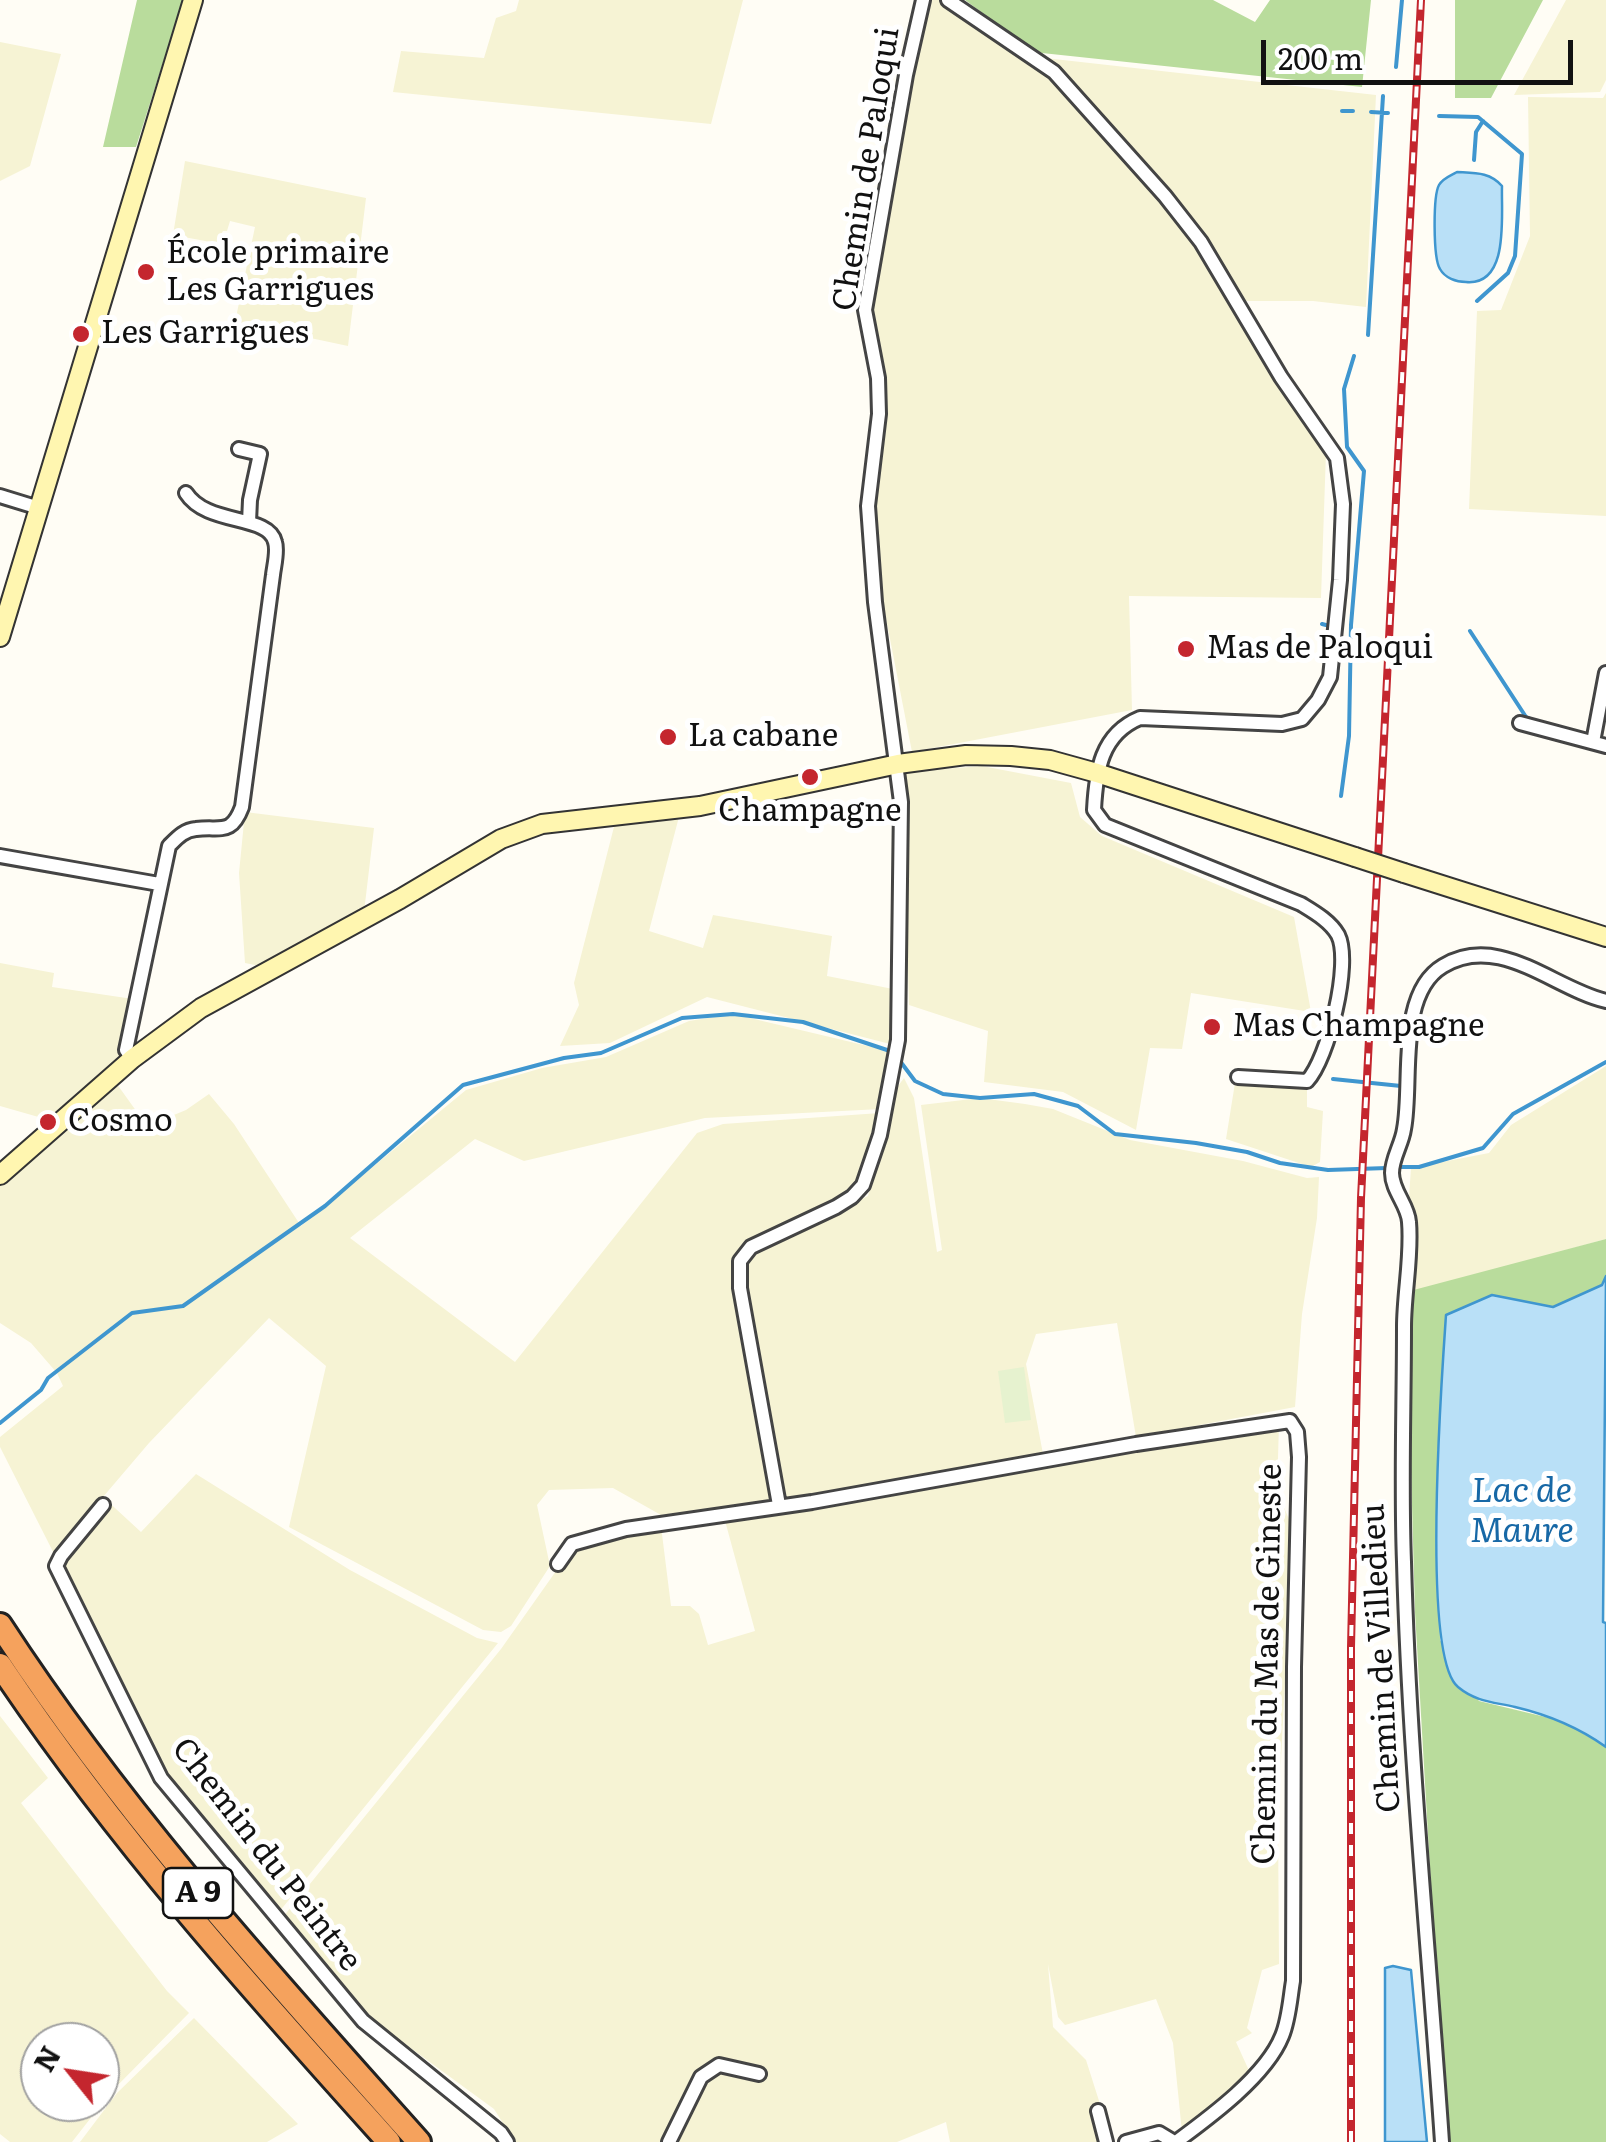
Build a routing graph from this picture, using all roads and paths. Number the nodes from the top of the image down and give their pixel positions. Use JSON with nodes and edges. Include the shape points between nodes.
{"nodes":[{"id":1,"x":193,"y":0,"type":"edge"},
{"id":2,"x":923,"y":0,"type":"edge"},
{"id":3,"x":948,"y":0,"type":"edge"},
{"id":4,"x":240,"y":450,"type":"dead end"},
{"id":5,"x":186,"y":493,"type":"dead end"},
{"id":6,"x":0,"y":496,"type":"edge"},
{"id":7,"x":39,"y":508,"type":"junction"},
{"id":8,"x":249,"y":522,"type":"junction"},
{"id":9,"x":0,"y":637,"type":"edge"},
{"id":10,"x":1606,"y":673,"type":"edge"},
{"id":11,"x":1520,"y":723,"type":"dead end"},
{"id":12,"x":1600,"y":744,"type":"edge"},
{"id":13,"x":898,"y":764,"type":"junction"},
{"id":14,"x":1097,"y":773,"type":"junction"},
{"id":15,"x":0,"y":856,"type":"edge"},
{"id":16,"x":159,"y":884,"type":"junction"},
{"id":17,"x":1606,"y":937,"type":"edge"},
{"id":18,"x":1606,"y":1001,"type":"edge"},
{"id":19,"x":132,"y":1060,"type":"junction"},
{"id":20,"x":1238,"y":1076,"type":"dead end"},
{"id":21,"x":0,"y":1174,"type":"edge"},
{"id":22,"x":103,"y":1505,"type":"dead end"},
{"id":23,"x":779,"y":1505,"type":"junction"},
{"id":24,"x":558,"y":1564,"type":"dead end"},
{"id":25,"x":0,"y":1625,"type":"edge"},
{"id":26,"x":0,"y":1665,"type":"edge"},
{"id":27,"x":759,"y":2074,"type":"dead end"},
{"id":28,"x":1098,"y":2111,"type":"dead end"},
{"id":29,"x":389,"y":2142,"type":"edge"},
{"id":30,"x":418,"y":2142,"type":"edge"},
{"id":31,"x":507,"y":2142,"type":"edge"},
{"id":32,"x":669,"y":2142,"type":"edge"},
{"id":33,"x":1106,"y":2142,"type":"edge"},
{"id":34,"x":1126,"y":2142,"type":"edge"},
{"id":35,"x":1175,"y":2142,"type":"edge"},
{"id":36,"x":1442,"y":2142,"type":"edge"}],
"edges":[{"from":1,"to":7,"type":"street"},
{"from":2,"to":13,"type":"street","name":"Chemin de Paloqui","via":[[865,310],[879,414],[868,506]]},
{"from":3,"to":14,"type":"street","via":[[1054,72],[1165,196],[1337,458],[1340,580],[1330,678],[1318,700],[1302,719],[1282,724],[1140,718],[1116,731]]},
{"from":4,"to":8,"type":"street","via":[[260,454]]},
{"from":5,"to":8,"type":"street","via":[[211,515]]},
{"from":6,"to":7,"type":"street"},
{"from":7,"to":9,"type":"street"},
{"from":8,"to":16,"type":"street","via":[[276,542],[242,807],[228,828],[182,833],[168,846]]},
{"from":10,"to":12,"type":"street"},
{"from":11,"to":12,"type":"street"},
{"from":13,"to":14,"type":"street","via":[[1011,756]]},
{"from":13,"to":19,"type":"street","via":[[738,799],[516,832],[224,994]]},
{"from":13,"to":23,"type":"street","name":"Chemin de Paloqui","via":[[898,1040],[871,1169],[852,1198],[751,1247],[740,1261]]},
{"from":14,"to":17,"type":"street","bridge":true},
{"from":14,"to":20,"type":"street","via":[[1094,810],[1105,825],[1301,904],[1338,936],[1342,965],[1317,1070],[1307,1081]]},
{"from":15,"to":16,"type":"street"},
{"from":16,"to":19,"type":"street","via":[[126,1050]]},
{"from":18,"to":36,"type":"street","name":"Chemin de Villedieu","via":[[1526,964],[1468,957],[1443,966],[1413,1010],[1404,1130],[1393,1169],[1410,1219],[1404,1566]]},
{"from":19,"to":21,"type":"street"},
{"from":22,"to":31,"type":"street","name":"Chemin du Peintre","via":[[56,1566],[160,1778],[362,2021]]},
{"from":23,"to":24,"type":"street","via":[[587,1539],[572,1544]]},
{"from":23,"to":35,"type":"street","name":"Chemin du Mas de Gineste","via":[[1290,1420],[1299,1458],[1288,2018],[1262,2066]]},
{"from":25,"to":30,"type":"highway","number":"A 9","via":[[162,1849]]},
{"from":26,"to":29,"type":"highway","number":"A 9","via":[[148,1868]]},
{"from":27,"to":32,"type":"street","via":[[718,2065],[701,2077]]},
{"from":28,"to":33,"type":"street"},
{"from":34,"to":35,"type":"street","name":"Chemin du Mas de Gineste","via":[[1159,2134]]}]}
